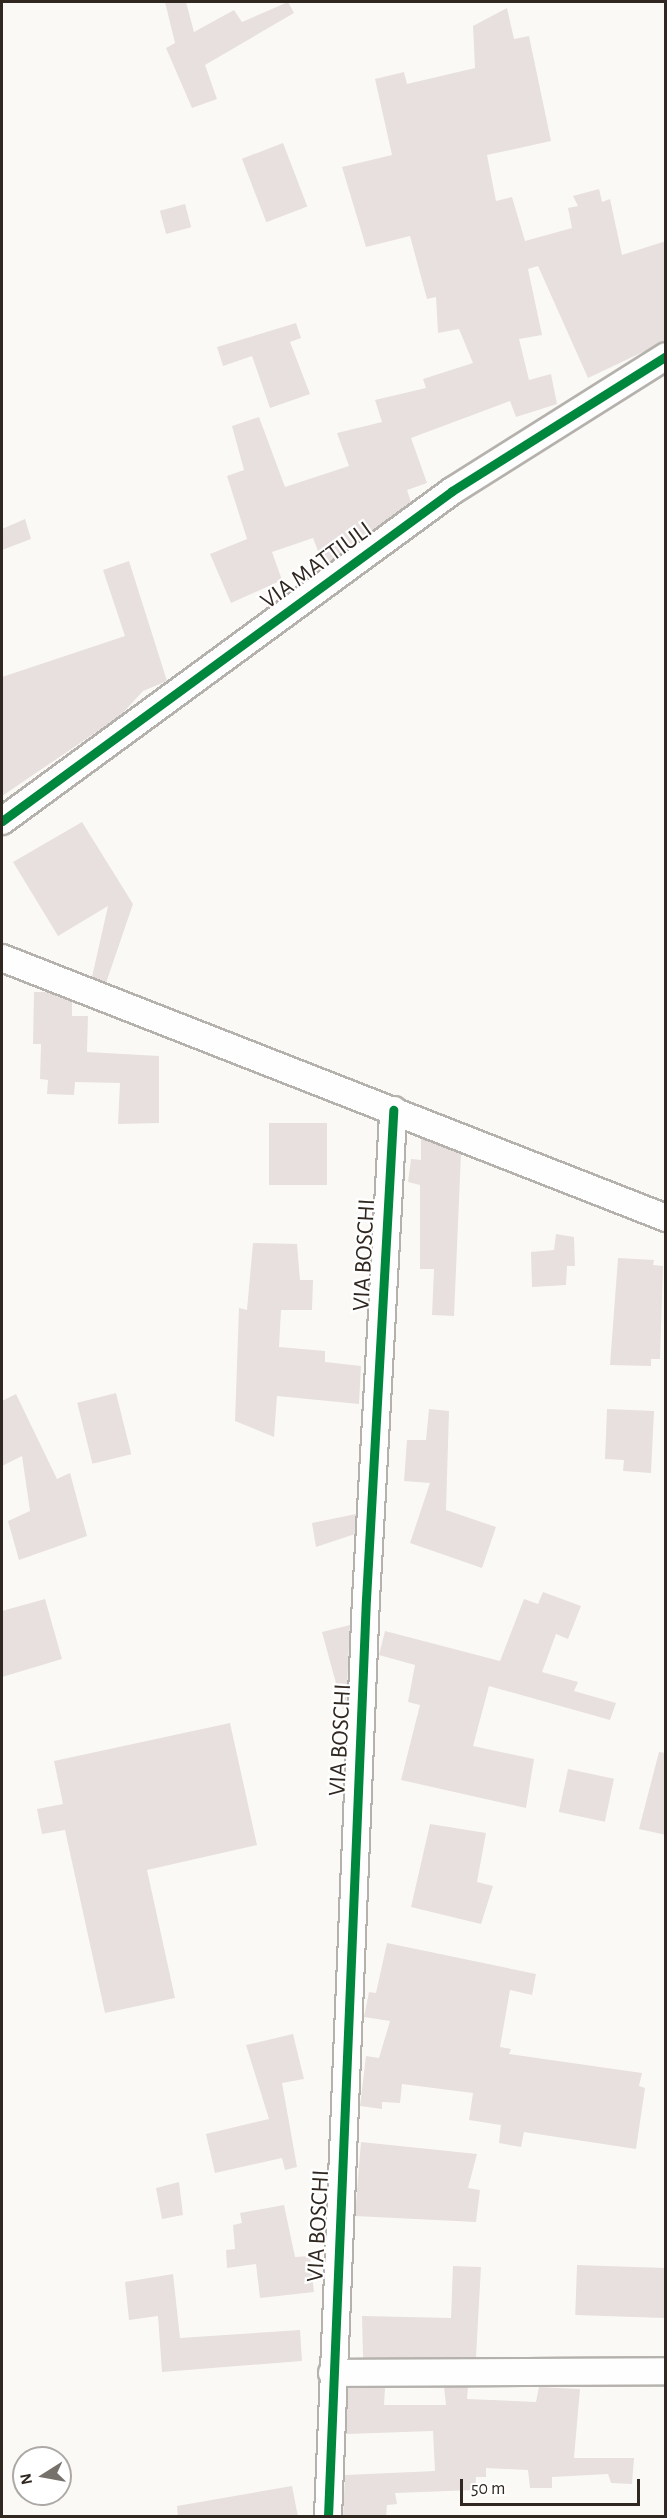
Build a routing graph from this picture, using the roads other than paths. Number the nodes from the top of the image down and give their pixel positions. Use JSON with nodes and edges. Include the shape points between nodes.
{"nodes":[{"id":1,"x":666,"y":356,"type":"edge"},
{"id":2,"x":2,"y":821,"type":"edge"},
{"id":3,"x":2,"y":957,"type":"edge"},
{"id":4,"x":393,"y":1110,"type":"junction"},
{"id":5,"x":666,"y":1218,"type":"edge"},
{"id":6,"x":666,"y":2371,"type":"edge"},
{"id":7,"x":332,"y":2373,"type":"junction"},
{"id":8,"x":328,"y":2517,"type":"edge"}],
"edges":[{"from":1,"to":2,"type":"street","name":"VIA MATTIULI","via":[[452,492]]},
{"from":3,"to":4,"type":"street"},
{"from":4,"to":5,"type":"street"},
{"from":4,"to":7,"type":"street","name":"VIA BOSCHI"},
{"from":6,"to":7,"type":"street"},
{"from":7,"to":8,"type":"street","name":"VIA BOSCHI"}]}
